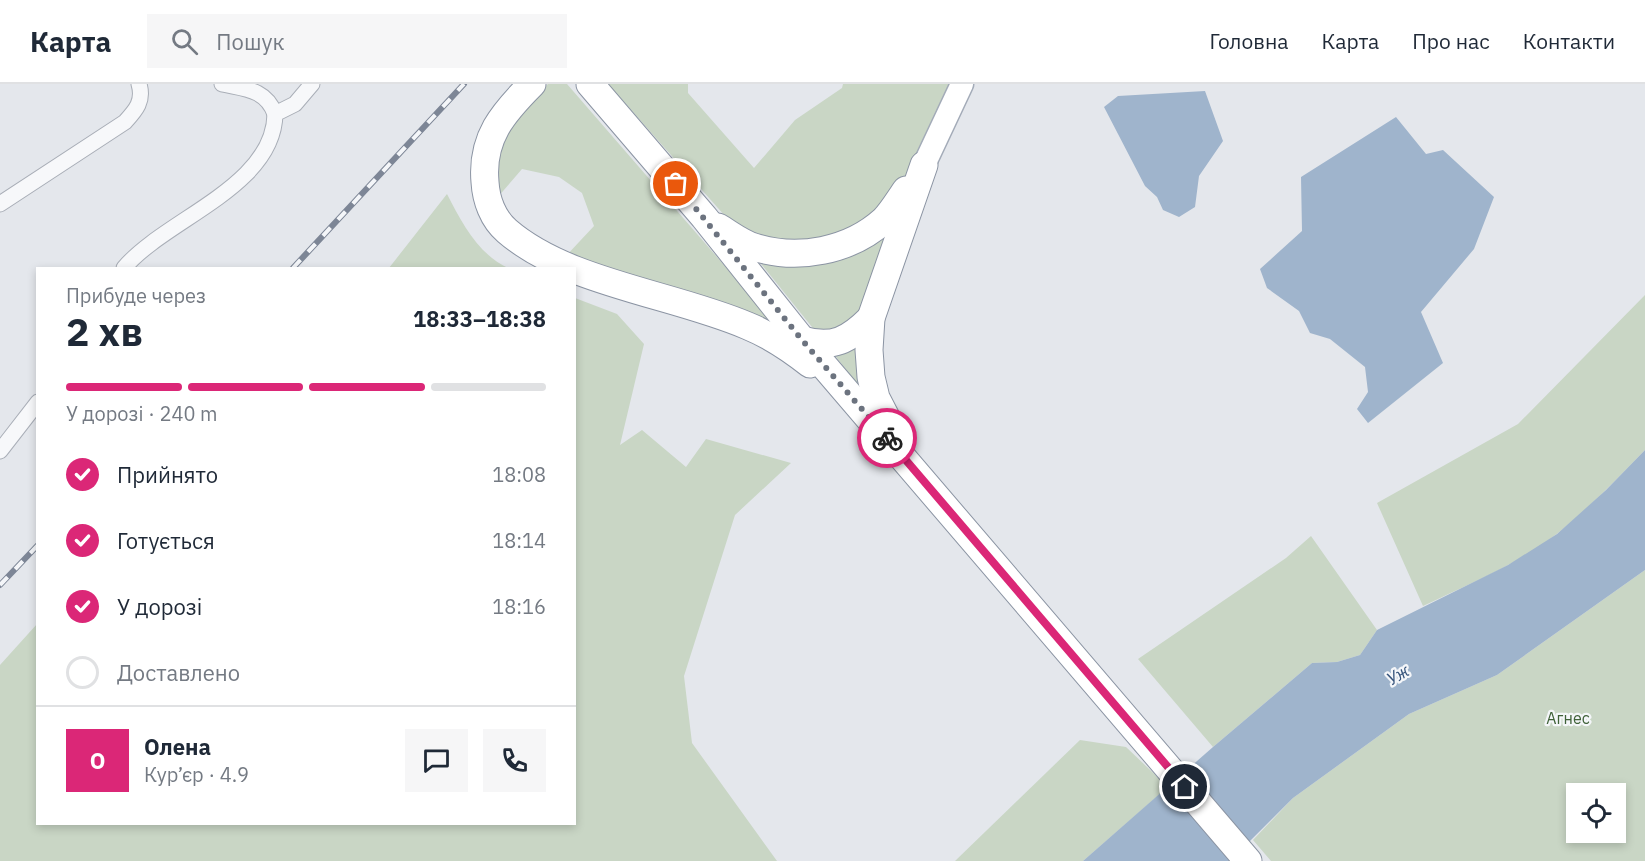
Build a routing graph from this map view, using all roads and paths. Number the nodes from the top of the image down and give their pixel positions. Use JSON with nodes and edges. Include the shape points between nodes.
{"nodes":[{"id":1,"x":139,"y":84,"type":"edge"},
{"id":2,"x":222,"y":84,"type":"edge"},
{"id":3,"x":312,"y":84,"type":"edge"},
{"id":4,"x":532,"y":84,"type":"edge"},
{"id":5,"x":590,"y":84,"type":"edge"},
{"id":6,"x":962,"y":84,"type":"edge"},
{"id":7,"x":275,"y":114,"type":"junction"},
{"id":8,"x":924,"y":165,"type":"junction"},
{"id":9,"x":0,"y":204,"type":"edge"},
{"id":10,"x":704,"y":217,"type":"junction"},
{"id":11,"x":125,"y":267,"type":"edge"},
{"id":12,"x":571,"y":267,"type":"edge"},
{"id":13,"x":576,"y":269,"type":"edge"},
{"id":14,"x":871,"y":318,"type":"junction"},
{"id":15,"x":802,"y":340,"type":"junction"},
{"id":16,"x":842,"y":387,"type":"junction"},
{"id":17,"x":36,"y":405,"type":"edge"},
{"id":18,"x":0,"y":451,"type":"edge"},
{"id":19,"x":914,"y":470,"type":"junction"},
{"id":20,"x":1248,"y":861,"type":"edge"}],
"edges":[{"from":1,"to":9,"type":"street","via":[[139,105],[125,122]]},
{"from":2,"to":7,"type":"street","via":[[256,91],[268,100]]},
{"from":3,"to":7,"type":"street","via":[[295,104]]},
{"from":4,"to":12,"type":"highway","via":[[500,119],[490,137],[484,172],[486,191],[492,211],[505,230]]},
{"from":5,"to":10,"type":"highway"},
{"from":6,"to":8,"type":"main road"},
{"from":7,"to":11,"type":"street","via":[[272,139],[243,175],[209,205],[143,249]]},
{"from":8,"to":10,"type":"highway","via":[[885,219],[848,244],[831,249],[804,252],[755,247]]},
{"from":8,"to":14,"type":"highway"},
{"from":10,"to":15,"type":"highway"},
{"from":13,"to":16,"type":"highway","via":[[748,326],[776,340]]},
{"from":14,"to":15,"type":"highway","via":[[845,339],[818,345]]},
{"from":14,"to":19,"type":"highway","via":[[869,350],[876,398]]},
{"from":15,"to":16,"type":"highway"},
{"from":16,"to":19,"type":"highway"},
{"from":17,"to":18,"type":"street"},
{"from":19,"to":20,"type":"highway"}]}
